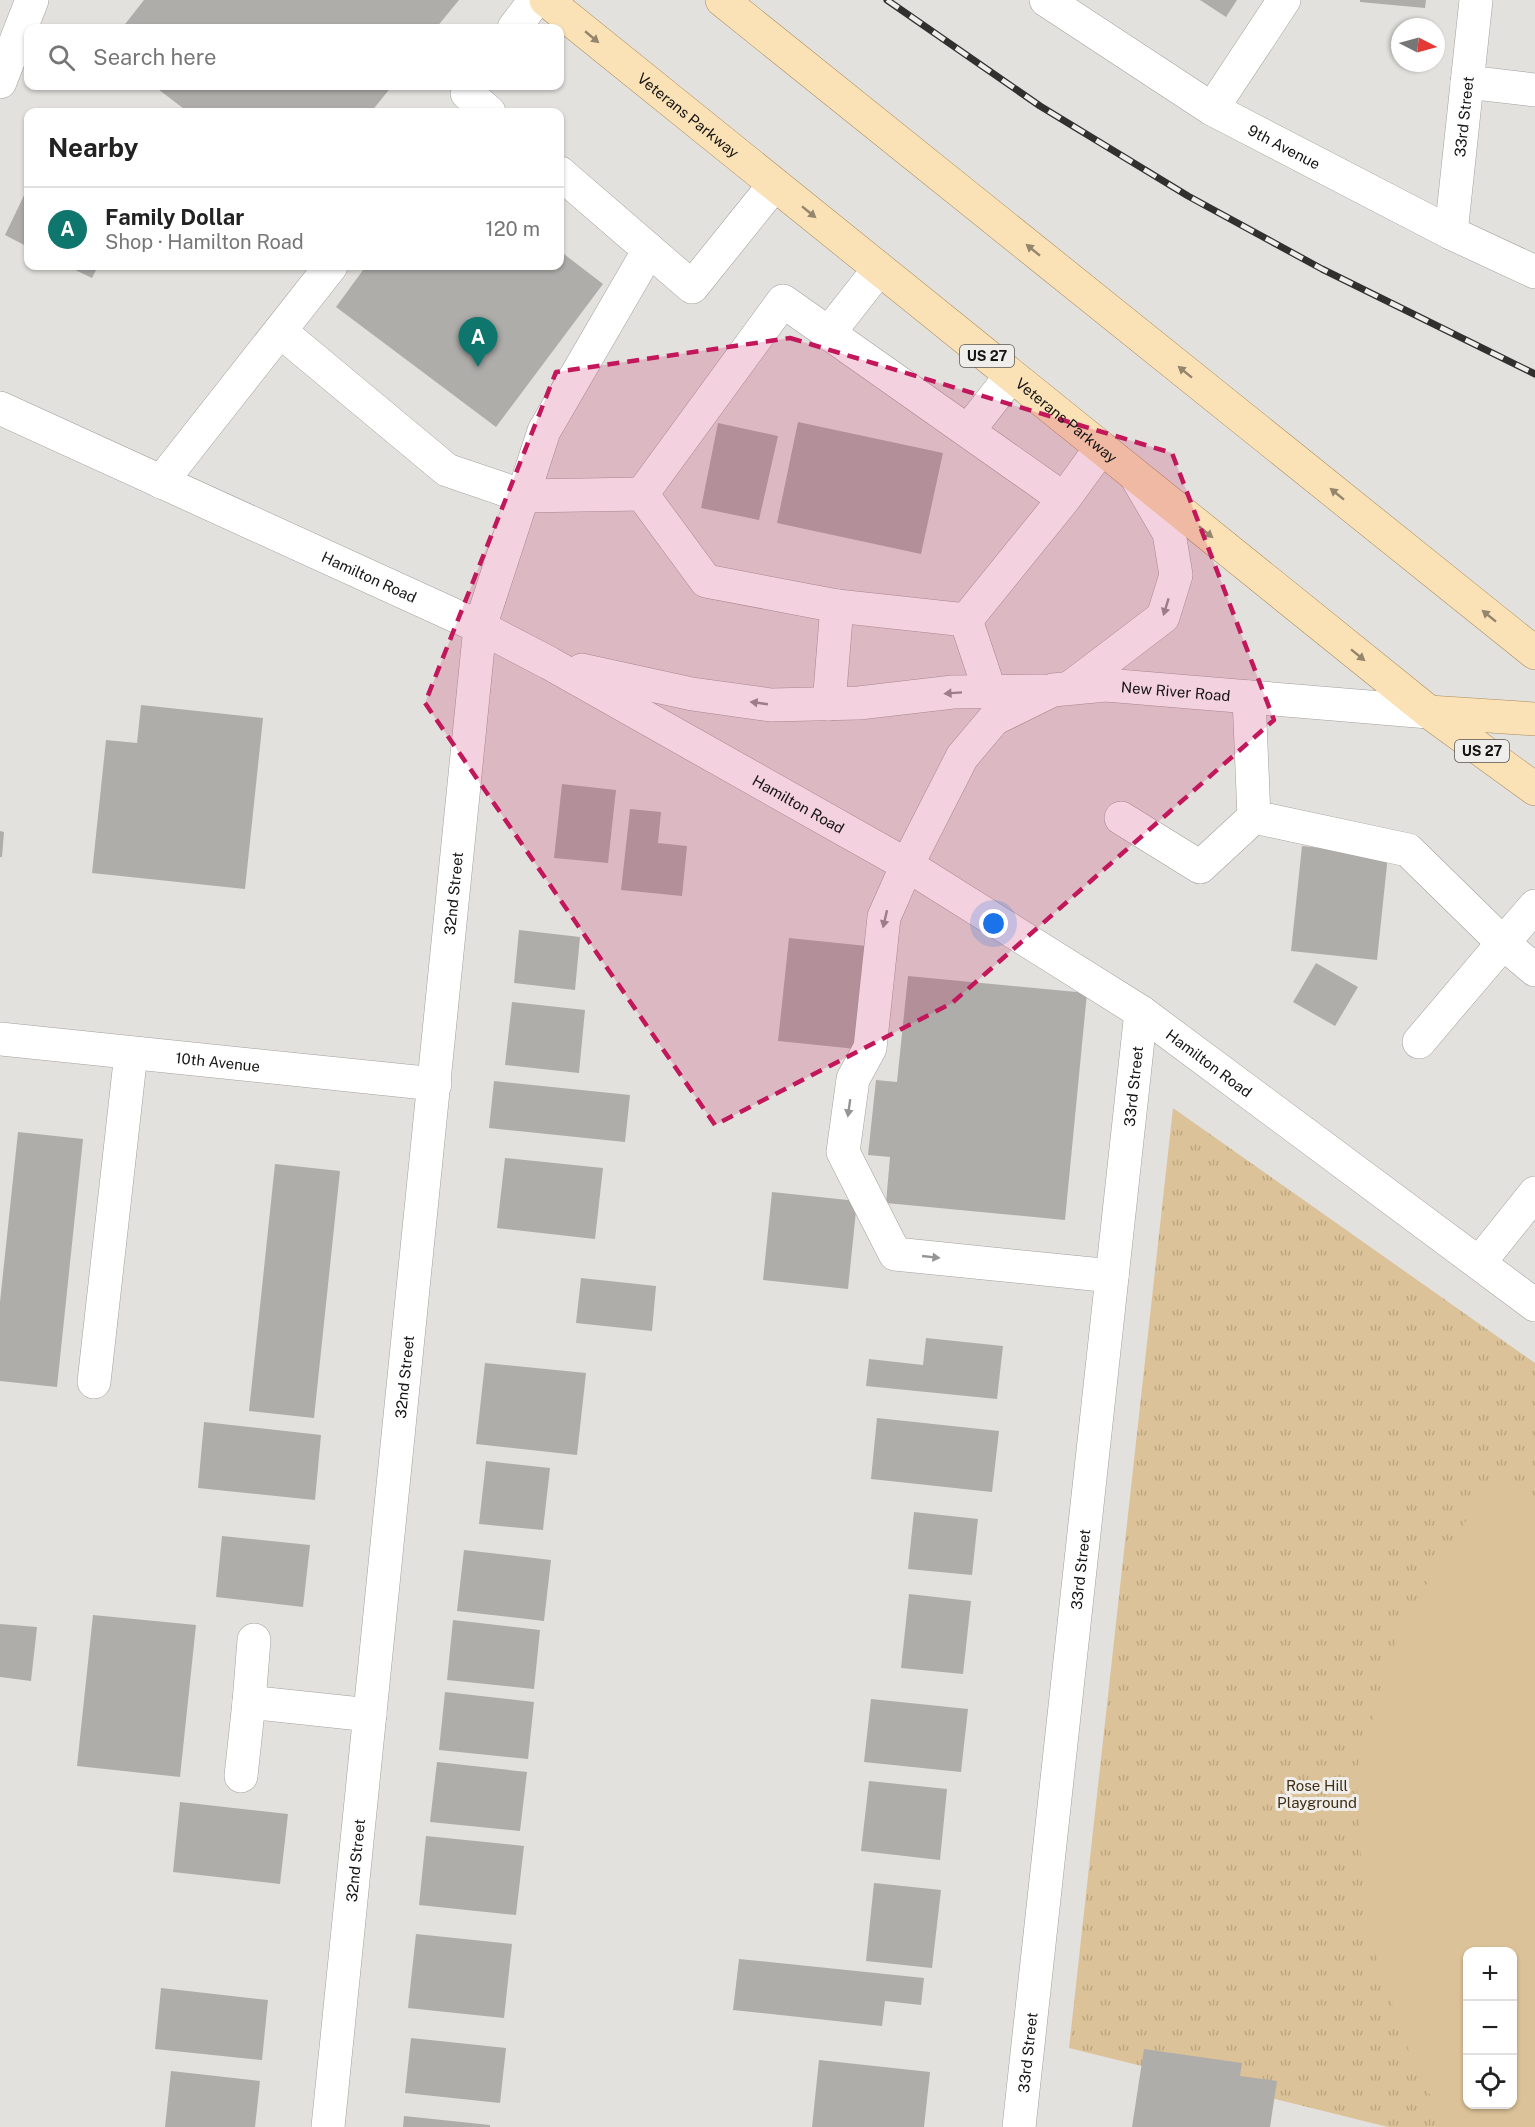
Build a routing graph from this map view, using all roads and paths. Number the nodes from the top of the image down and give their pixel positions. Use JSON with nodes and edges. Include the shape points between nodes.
{"nodes":[{"id":1,"x":32,"y":0,"type":"edge"},
{"id":2,"x":535,"y":0,"type":"edge"},
{"id":3,"x":546,"y":0,"type":"edge"},
{"id":4,"x":722,"y":0,"type":"edge"},
{"id":5,"x":1046,"y":0,"type":"edge"},
{"id":6,"x":1284,"y":0,"type":"edge"},
{"id":7,"x":1476,"y":0,"type":"edge"},
{"id":8,"x":517,"y":24,"type":"edge"},
{"id":9,"x":0,"y":82,"type":"edge"},
{"id":10,"x":1467,"y":82,"type":"junction"},
{"id":11,"x":1535,"y":90,"type":"edge"},
{"id":12,"x":1212,"y":109,"type":"junction"},
{"id":13,"x":564,"y":176,"type":"edge"},
{"id":14,"x":774,"y":185,"type":"junction"},
{"id":15,"x":1451,"y":233,"type":"junction"},
{"id":16,"x":649,"y":250,"type":"junction"},
{"id":17,"x":879,"y":269,"type":"junction"},
{"id":18,"x":328,"y":270,"type":"edge"},
{"id":19,"x":1535,"y":272,"type":"edge"},
{"id":20,"x":280,"y":331,"type":"junction"},
{"id":21,"x":828,"y":334,"type":"junction"},
{"id":22,"x":1011,"y":376,"type":"junction"},
{"id":23,"x":0,"y":408,"type":"edge"},
{"id":24,"x":968,"y":431,"type":"junction"},
{"id":25,"x":1101,"y":448,"type":"junction"},
{"id":26,"x":1136,"y":476,"type":"junction"},
{"id":27,"x":161,"y":482,"type":"junction"},
{"id":28,"x":642,"y":494,"type":"junction"},
{"id":29,"x":523,"y":496,"type":"junction"},
{"id":30,"x":1064,"y":499,"type":"junction"},
{"id":31,"x":837,"y":606,"type":"junction"},
{"id":32,"x":966,"y":620,"type":"junction"},
{"id":33,"x":480,"y":627,"type":"junction"},
{"id":34,"x":1535,"y":653,"type":"edge"},
{"id":35,"x":549,"y":663,"type":"junction"},
{"id":36,"x":1062,"y":689,"type":"junction"},
{"id":37,"x":990,"y":692,"type":"junction"},
{"id":38,"x":1249,"y":697,"type":"junction"},
{"id":39,"x":830,"y":704,"type":"junction"},
{"id":40,"x":1429,"y":712,"type":"junction"},
{"id":41,"x":1535,"y":719,"type":"edge"},
{"id":42,"x":1535,"y":789,"type":"edge"},
{"id":43,"x":1254,"y":817,"type":"junction"},
{"id":44,"x":1121,"y":818,"type":"dead end"},
{"id":45,"x":907,"y":865,"type":"junction"},
{"id":46,"x":1535,"y":906,"type":"edge"},
{"id":47,"x":1503,"y":943,"type":"junction"},
{"id":48,"x":1535,"y":970,"type":"edge"},
{"id":49,"x":1141,"y":1012,"type":"junction"},
{"id":50,"x":0,"y":1039,"type":"edge"},
{"id":51,"x":1419,"y":1042,"type":"dead end"},
{"id":52,"x":131,"y":1053,"type":"junction"},
{"id":53,"x":435,"y":1084,"type":"junction"},
{"id":54,"x":1535,"y":1193,"type":"edge"},
{"id":55,"x":1479,"y":1263,"type":"junction"},
{"id":56,"x":1112,"y":1276,"type":"junction"},
{"id":57,"x":1535,"y":1305,"type":"edge"},
{"id":58,"x":94,"y":1382,"type":"dead end"},
{"id":59,"x":254,"y":1640,"type":"dead end"},
{"id":60,"x":249,"y":1702,"type":"junction"},
{"id":61,"x":370,"y":1715,"type":"junction"},
{"id":62,"x":241,"y":1776,"type":"dead end"},
{"id":63,"x":328,"y":2127,"type":"edge"},
{"id":64,"x":1019,"y":2127,"type":"edge"}],
"edges":[{"from":1,"to":9,"type":"street"},
{"from":2,"to":8,"type":"street"},
{"from":3,"to":14,"type":"main road","name":"Veterans Parkway","number":"US 27","one_way":true},
{"from":34,"to":4,"type":"main road","one_way":true},
{"from":5,"to":12,"type":"street","name":"9th Avenue"},
{"from":6,"to":12,"type":"street"},
{"from":7,"to":10,"type":"street","name":"33rd Street"},
{"from":10,"to":11,"type":"street"},
{"from":10,"to":15,"type":"street","name":"33rd Street"},
{"from":12,"to":15,"type":"street","name":"9th Avenue"},
{"from":13,"to":16,"type":"street"},
{"from":14,"to":16,"type":"street","via":[[692,287]]},
{"from":14,"to":17,"type":"main road","name":"Veterans Parkway","number":"US 27","one_way":true},
{"from":15,"to":19,"type":"street","name":"9th Avenue"},
{"from":16,"to":29,"type":"street","name":"32nd Street","via":[[544,431]]},
{"from":17,"to":21,"type":"street"},
{"from":17,"to":22,"type":"main road","name":"Veterans Parkway","number":"US 27"},
{"from":18,"to":20,"type":"street"},
{"from":20,"to":27,"type":"street"},
{"from":20,"to":29,"type":"street","via":[[447,470]]},
{"from":21,"to":24,"type":"street"},
{"from":21,"to":28,"type":"street","via":[[783,301]]},
{"from":22,"to":24,"type":"street"},
{"from":22,"to":25,"type":"main road","name":"Veterans Parkway","number":"US 27"},
{"from":23,"to":27,"type":"street","name":"Hamilton Road"},
{"from":24,"to":30,"type":"street"},
{"from":25,"to":26,"type":"main road","name":"Veterans Parkway","number":"US 27"},
{"from":25,"to":30,"type":"street"},
{"from":26,"to":36,"type":"street","one_way":true,"via":[[1170,533],[1176,575],[1163,618]]},
{"from":26,"to":40,"type":"main road","name":"Veterans Parkway","number":"US 27","one_way":true},
{"from":27,"to":33,"type":"street","name":"Hamilton Road"},
{"from":28,"to":29,"type":"street"},
{"from":28,"to":31,"type":"street","via":[[706,581]]},
{"from":29,"to":33,"type":"street","name":"32nd Street"},
{"from":30,"to":32,"type":"street"},
{"from":31,"to":32,"type":"street"},
{"from":31,"to":39,"type":"street"},
{"from":32,"to":37,"type":"street"},
{"from":33,"to":35,"type":"street","name":"Hamilton Road"},
{"from":33,"to":53,"type":"street","name":"32nd Street"},
{"from":39,"to":35,"type":"street","one_way":true,"via":[[771,705],[692,694]]},
{"from":35,"to":45,"type":"street","name":"Hamilton Road"},
{"from":36,"to":37,"type":"street"},
{"from":36,"to":38,"type":"street","name":"New River Road","via":[[1106,685]]},
{"from":36,"to":45,"type":"street","name":"New River Road","via":[[994,719],[962,757]]},
{"from":37,"to":39,"type":"street","one_way":true},
{"from":38,"to":40,"type":"street","name":"New River Road"},
{"from":38,"to":43,"type":"street"},
{"from":40,"to":41,"type":"main road","name":"New River Road"},
{"from":40,"to":42,"type":"main road","name":"Veterans Parkway","number":"US 27"},
{"from":43,"to":44,"type":"street","via":[[1200,867]]},
{"from":43,"to":47,"type":"street","via":[[1408,850]]},
{"from":45,"to":49,"type":"street","name":"Hamilton Road"},
{"from":45,"to":56,"type":"street","name":"New River Road","one_way":true,"via":[[884,916],[870,1048],[853,1079],[843,1152],[895,1254]]},
{"from":46,"to":47,"type":"street"},
{"from":47,"to":48,"type":"street"},
{"from":47,"to":51,"type":"street"},
{"from":49,"to":55,"type":"street","name":"Hamilton Road"},
{"from":49,"to":56,"type":"street","name":"33rd Street"},
{"from":50,"to":52,"type":"street","name":"10th Avenue"},
{"from":52,"to":53,"type":"street","name":"10th Avenue"},
{"from":52,"to":58,"type":"street"},
{"from":53,"to":61,"type":"street","name":"32nd Street"},
{"from":54,"to":55,"type":"street"},
{"from":55,"to":57,"type":"street","name":"Hamilton Road"},
{"from":56,"to":64,"type":"street","name":"33rd Street"},
{"from":59,"to":60,"type":"street"},
{"from":60,"to":61,"type":"street"},
{"from":60,"to":62,"type":"street"},
{"from":61,"to":63,"type":"street","name":"32nd Street"}]}
